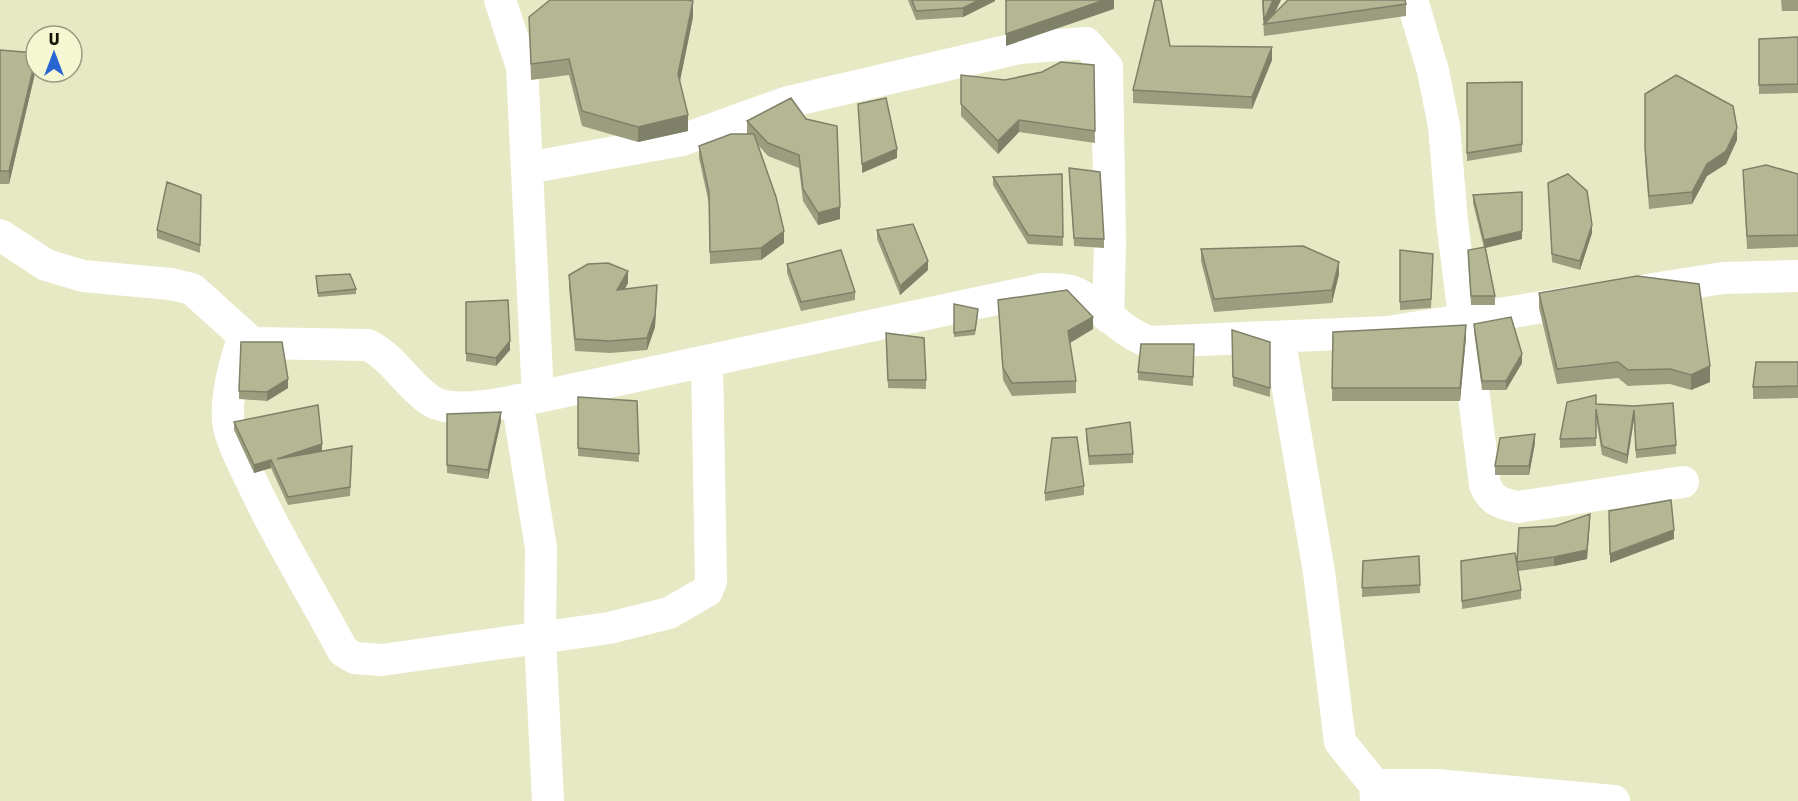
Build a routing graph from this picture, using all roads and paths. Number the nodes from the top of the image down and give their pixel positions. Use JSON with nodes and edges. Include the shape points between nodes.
{"nodes":[{"id":1,"x":500,"y":0,"type":"edge"},
{"id":2,"x":1412,"y":0,"type":"edge"},
{"id":3,"x":527,"y":168,"type":"junction"},
{"id":4,"x":0,"y":235,"type":"edge"},
{"id":5,"x":1798,"y":276,"type":"edge"},
{"id":6,"x":1108,"y":317,"type":"junction"},
{"id":7,"x":1464,"y":321,"type":"junction"},
{"id":8,"x":1279,"y":337,"type":"junction"},
{"id":9,"x":243,"y":338,"type":"junction"},
{"id":10,"x":707,"y":362,"type":"junction"},
{"id":11,"x":528,"y":399,"type":"junction"},
{"id":12,"x":1683,"y":482,"type":"dead end"},
{"id":13,"x":540,"y":637,"type":"junction"},
{"id":14,"x":1376,"y":793,"type":"edge"},
{"id":15,"x":548,"y":801,"type":"edge"},
{"id":16,"x":1614,"y":801,"type":"edge"}],
"edges":[{"from":1,"to":3,"type":"street","via":[[522,67]]},
{"from":2,"to":7,"type":"street","via":[[1444,126]]},
{"from":3,"to":6,"type":"street","via":[[682,140],[788,102],[1019,48],[1086,43],[1107,67]]},
{"from":3,"to":11,"type":"street"},
{"from":4,"to":9,"type":"street","via":[[46,265],[82,276],[183,286],[203,297]]},
{"from":5,"to":7,"type":"street","via":[[1723,278]]},
{"from":6,"to":8,"type":"street","via":[[1136,338],[1150,342]]},
{"from":6,"to":10,"type":"street","via":[[1080,295],[1043,289]]},
{"from":7,"to":8,"type":"street","via":[[1388,332]]},
{"from":7,"to":12,"type":"street","via":[[1485,484],[1490,497],[1518,507]]},
{"from":8,"to":14,"type":"street","via":[[1319,572],[1340,742]]},
{"from":9,"to":11,"type":"street","via":[[265,344],[368,345],[379,350],[431,401],[445,406],[461,408]]},
{"from":9,"to":13,"type":"street","via":[[232,372],[229,426],[274,531],[343,651],[355,658],[382,660]]},
{"from":10,"to":11,"type":"street"},
{"from":10,"to":13,"type":"street","via":[[711,581],[707,591],[669,614],[609,628]]},
{"from":11,"to":13,"type":"street","via":[[540,548]]},
{"from":13,"to":15,"type":"street"},
{"from":14,"to":16,"type":"street","via":[[1436,785]]}]}
